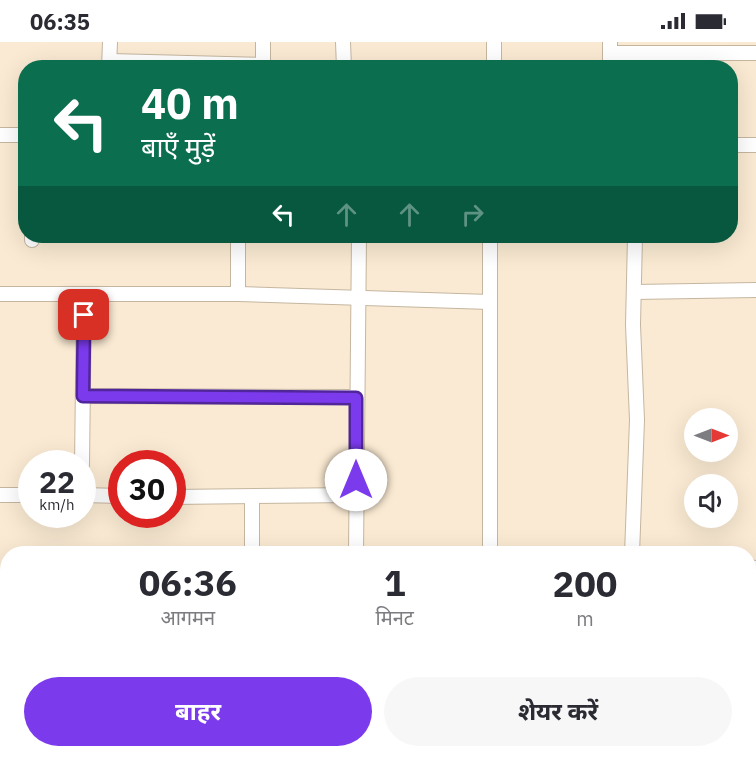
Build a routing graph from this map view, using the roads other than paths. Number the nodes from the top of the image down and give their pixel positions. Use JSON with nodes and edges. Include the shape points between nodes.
{"nodes":[{"id":1,"x":110,"y":42,"type":"edge"},
{"id":2,"x":263,"y":42,"type":"edge"},
{"id":3,"x":343,"y":42,"type":"edge"},
{"id":4,"x":494,"y":42,"type":"edge"},
{"id":5,"x":610,"y":47,"type":"edge"},
{"id":6,"x":756,"y":53,"type":"edge"},
{"id":7,"x":110,"y":60,"type":"edge"},
{"id":8,"x":263,"y":60,"type":"edge"},
{"id":9,"x":344,"y":60,"type":"edge"},
{"id":10,"x":494,"y":60,"type":"edge"},
{"id":11,"x":0,"y":135,"type":"edge"},
{"id":12,"x":18,"y":135,"type":"edge"},
{"id":13,"x":756,"y":144,"type":"edge"},
{"id":14,"x":738,"y":145,"type":"edge"},
{"id":15,"x":238,"y":243,"type":"edge"},
{"id":16,"x":359,"y":243,"type":"edge"},
{"id":17,"x":490,"y":243,"type":"edge"},
{"id":18,"x":635,"y":243,"type":"edge"},
{"id":19,"x":756,"y":290,"type":"edge"},
{"id":20,"x":634,"y":292,"type":"junction"},
{"id":21,"x":0,"y":294,"type":"edge"},
{"id":22,"x":238,"y":294,"type":"junction"},
{"id":23,"x":84,"y":295,"type":"junction"},
{"id":24,"x":358,"y":299,"type":"junction"},
{"id":25,"x":490,"y":303,"type":"junction"},
{"id":26,"x":83,"y":396,"type":"junction"},
{"id":27,"x":356,"y":398,"type":"junction"},
{"id":28,"x":82,"y":450,"type":"edge"},
{"id":29,"x":0,"y":495,"type":"edge"},
{"id":30,"x":18,"y":495,"type":"edge"},
{"id":31,"x":356,"y":495,"type":"junction"},
{"id":32,"x":186,"y":497,"type":"edge"},
{"id":33,"x":252,"y":498,"type":"junction"},
{"id":34,"x":252,"y":546,"type":"edge"},
{"id":35,"x":356,"y":546,"type":"edge"},
{"id":36,"x":490,"y":546,"type":"edge"},
{"id":37,"x":632,"y":546,"type":"edge"}],
"edges":[{"from":1,"to":7,"type":"street"},
{"from":2,"to":8,"type":"street"},
{"from":3,"to":9,"type":"street"},
{"from":4,"to":10,"type":"street"},
{"from":5,"to":6,"type":"street"},
{"from":11,"to":12,"type":"street"},
{"from":13,"to":14,"type":"street"},
{"from":15,"to":22,"type":"street"},
{"from":16,"to":24,"type":"street"},
{"from":17,"to":25,"type":"street"},
{"from":18,"to":20,"type":"street"},
{"from":19,"to":20,"type":"street"},
{"from":20,"to":37,"type":"street","via":[[637,420]]},
{"from":21,"to":23,"type":"street"},
{"from":22,"to":23,"type":"street"},
{"from":22,"to":24,"type":"street"},
{"from":23,"to":26,"type":"street"},
{"from":24,"to":25,"type":"street"},
{"from":24,"to":27,"type":"street"},
{"from":25,"to":36,"type":"street"},
{"from":26,"to":27,"type":"street"},
{"from":26,"to":28,"type":"street"},
{"from":27,"to":31,"type":"street"},
{"from":29,"to":30,"type":"street"},
{"from":31,"to":33,"type":"street"},
{"from":31,"to":35,"type":"street"},
{"from":32,"to":33,"type":"street"},
{"from":33,"to":34,"type":"street"}]}
